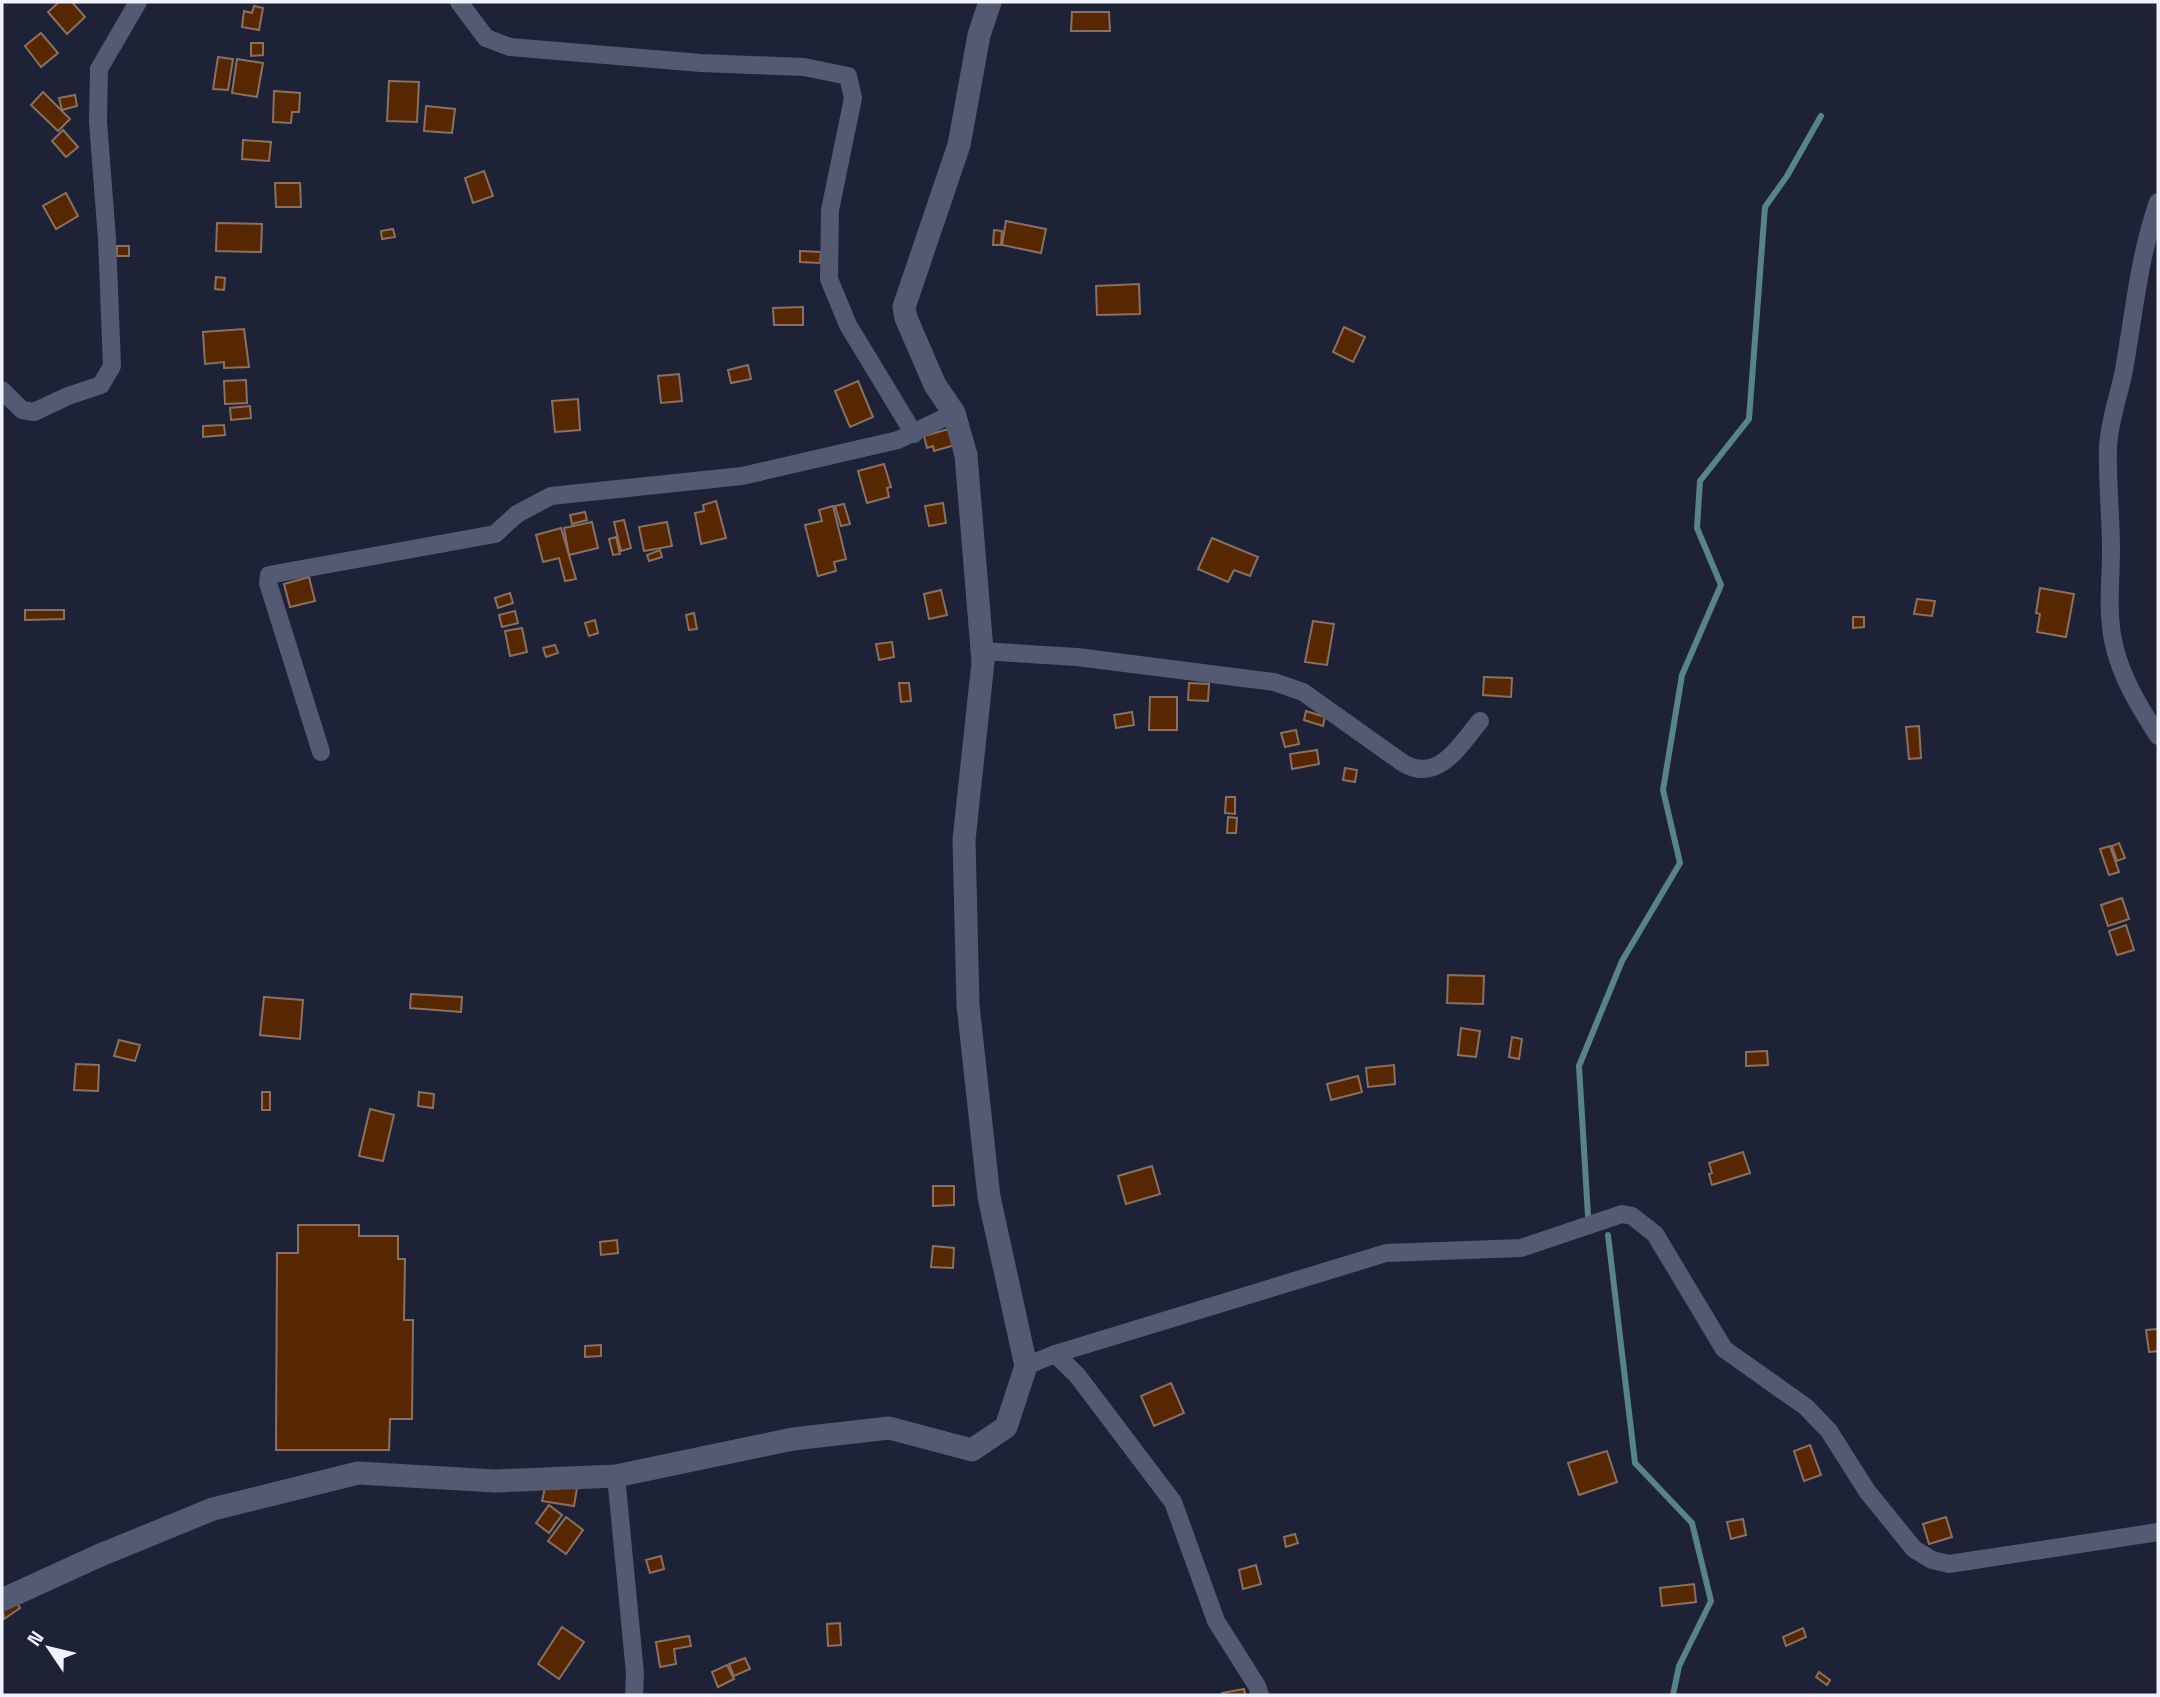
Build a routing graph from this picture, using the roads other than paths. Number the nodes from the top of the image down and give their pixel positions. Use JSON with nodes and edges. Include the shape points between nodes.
{"nodes":[{"id":1,"x":138,"y":2,"type":"edge"},
{"id":2,"x":459,"y":2,"type":"edge"},
{"id":3,"x":990,"y":2,"type":"edge"},
{"id":4,"x":2158,"y":202,"type":"edge"},
{"id":5,"x":2,"y":390,"type":"edge"},
{"id":6,"x":954,"y":413,"type":"junction"},
{"id":7,"x":915,"y":434,"type":"junction"},
{"id":8,"x":982,"y":651,"type":"junction"},
{"id":9,"x":1479,"y":721,"type":"dead end"},
{"id":10,"x":2158,"y":736,"type":"edge"},
{"id":11,"x":321,"y":752,"type":"dead end"},
{"id":12,"x":1055,"y":1354,"type":"junction"},
{"id":13,"x":1026,"y":1366,"type":"junction"},
{"id":14,"x":616,"y":1476,"type":"junction"},
{"id":15,"x":2158,"y":1532,"type":"edge"},
{"id":16,"x":2,"y":1600,"type":"edge"},
{"id":17,"x":634,"y":1695,"type":"edge"},
{"id":18,"x":1260,"y":1695,"type":"edge"}],
"edges":[{"from":1,"to":5,"type":"street","via":[[99,69],[112,366],[101,385],[34,412],[22,410]]},
{"from":2,"to":7,"type":"street","via":[[486,38],[510,47],[804,67],[848,76],[853,98],[830,210],[829,279],[848,325]]},
{"from":3,"to":6,"type":"street","via":[[979,35],[958,145],[904,307],[935,385]]},
{"from":4,"to":10,"type":"street","via":[[2147,234],[2108,448],[2109,618],[2121,668]]},
{"from":6,"to":7,"type":"street"},
{"from":6,"to":8,"type":"street","via":[[966,455]]},
{"from":7,"to":11,"type":"street","via":[[742,476],[551,496],[517,514],[495,534],[272,574],[268,583]]},
{"from":8,"to":9,"type":"street","via":[[1077,657],[1274,682],[1303,692],[1417,769],[1433,769],[1452,756]]},
{"from":8,"to":13,"type":"street","via":[[964,840],[968,1004],[989,1197]]},
{"from":12,"to":13,"type":"street"},
{"from":12,"to":15,"type":"street","via":[[1386,1253],[1521,1248],[1622,1214],[1655,1234],[1724,1349],[1806,1407],[1829,1431],[1867,1491],[1914,1549],[1932,1560],[1949,1564]]},
{"from":12,"to":18,"type":"street","via":[[1077,1375],[1173,1502],[1216,1621]]},
{"from":13,"to":14,"type":"street","via":[[1006,1427],[972,1450],[889,1428],[793,1439]]},
{"from":14,"to":16,"type":"street","via":[[495,1481],[358,1473],[214,1509]]},
{"from":14,"to":17,"type":"street"}]}
